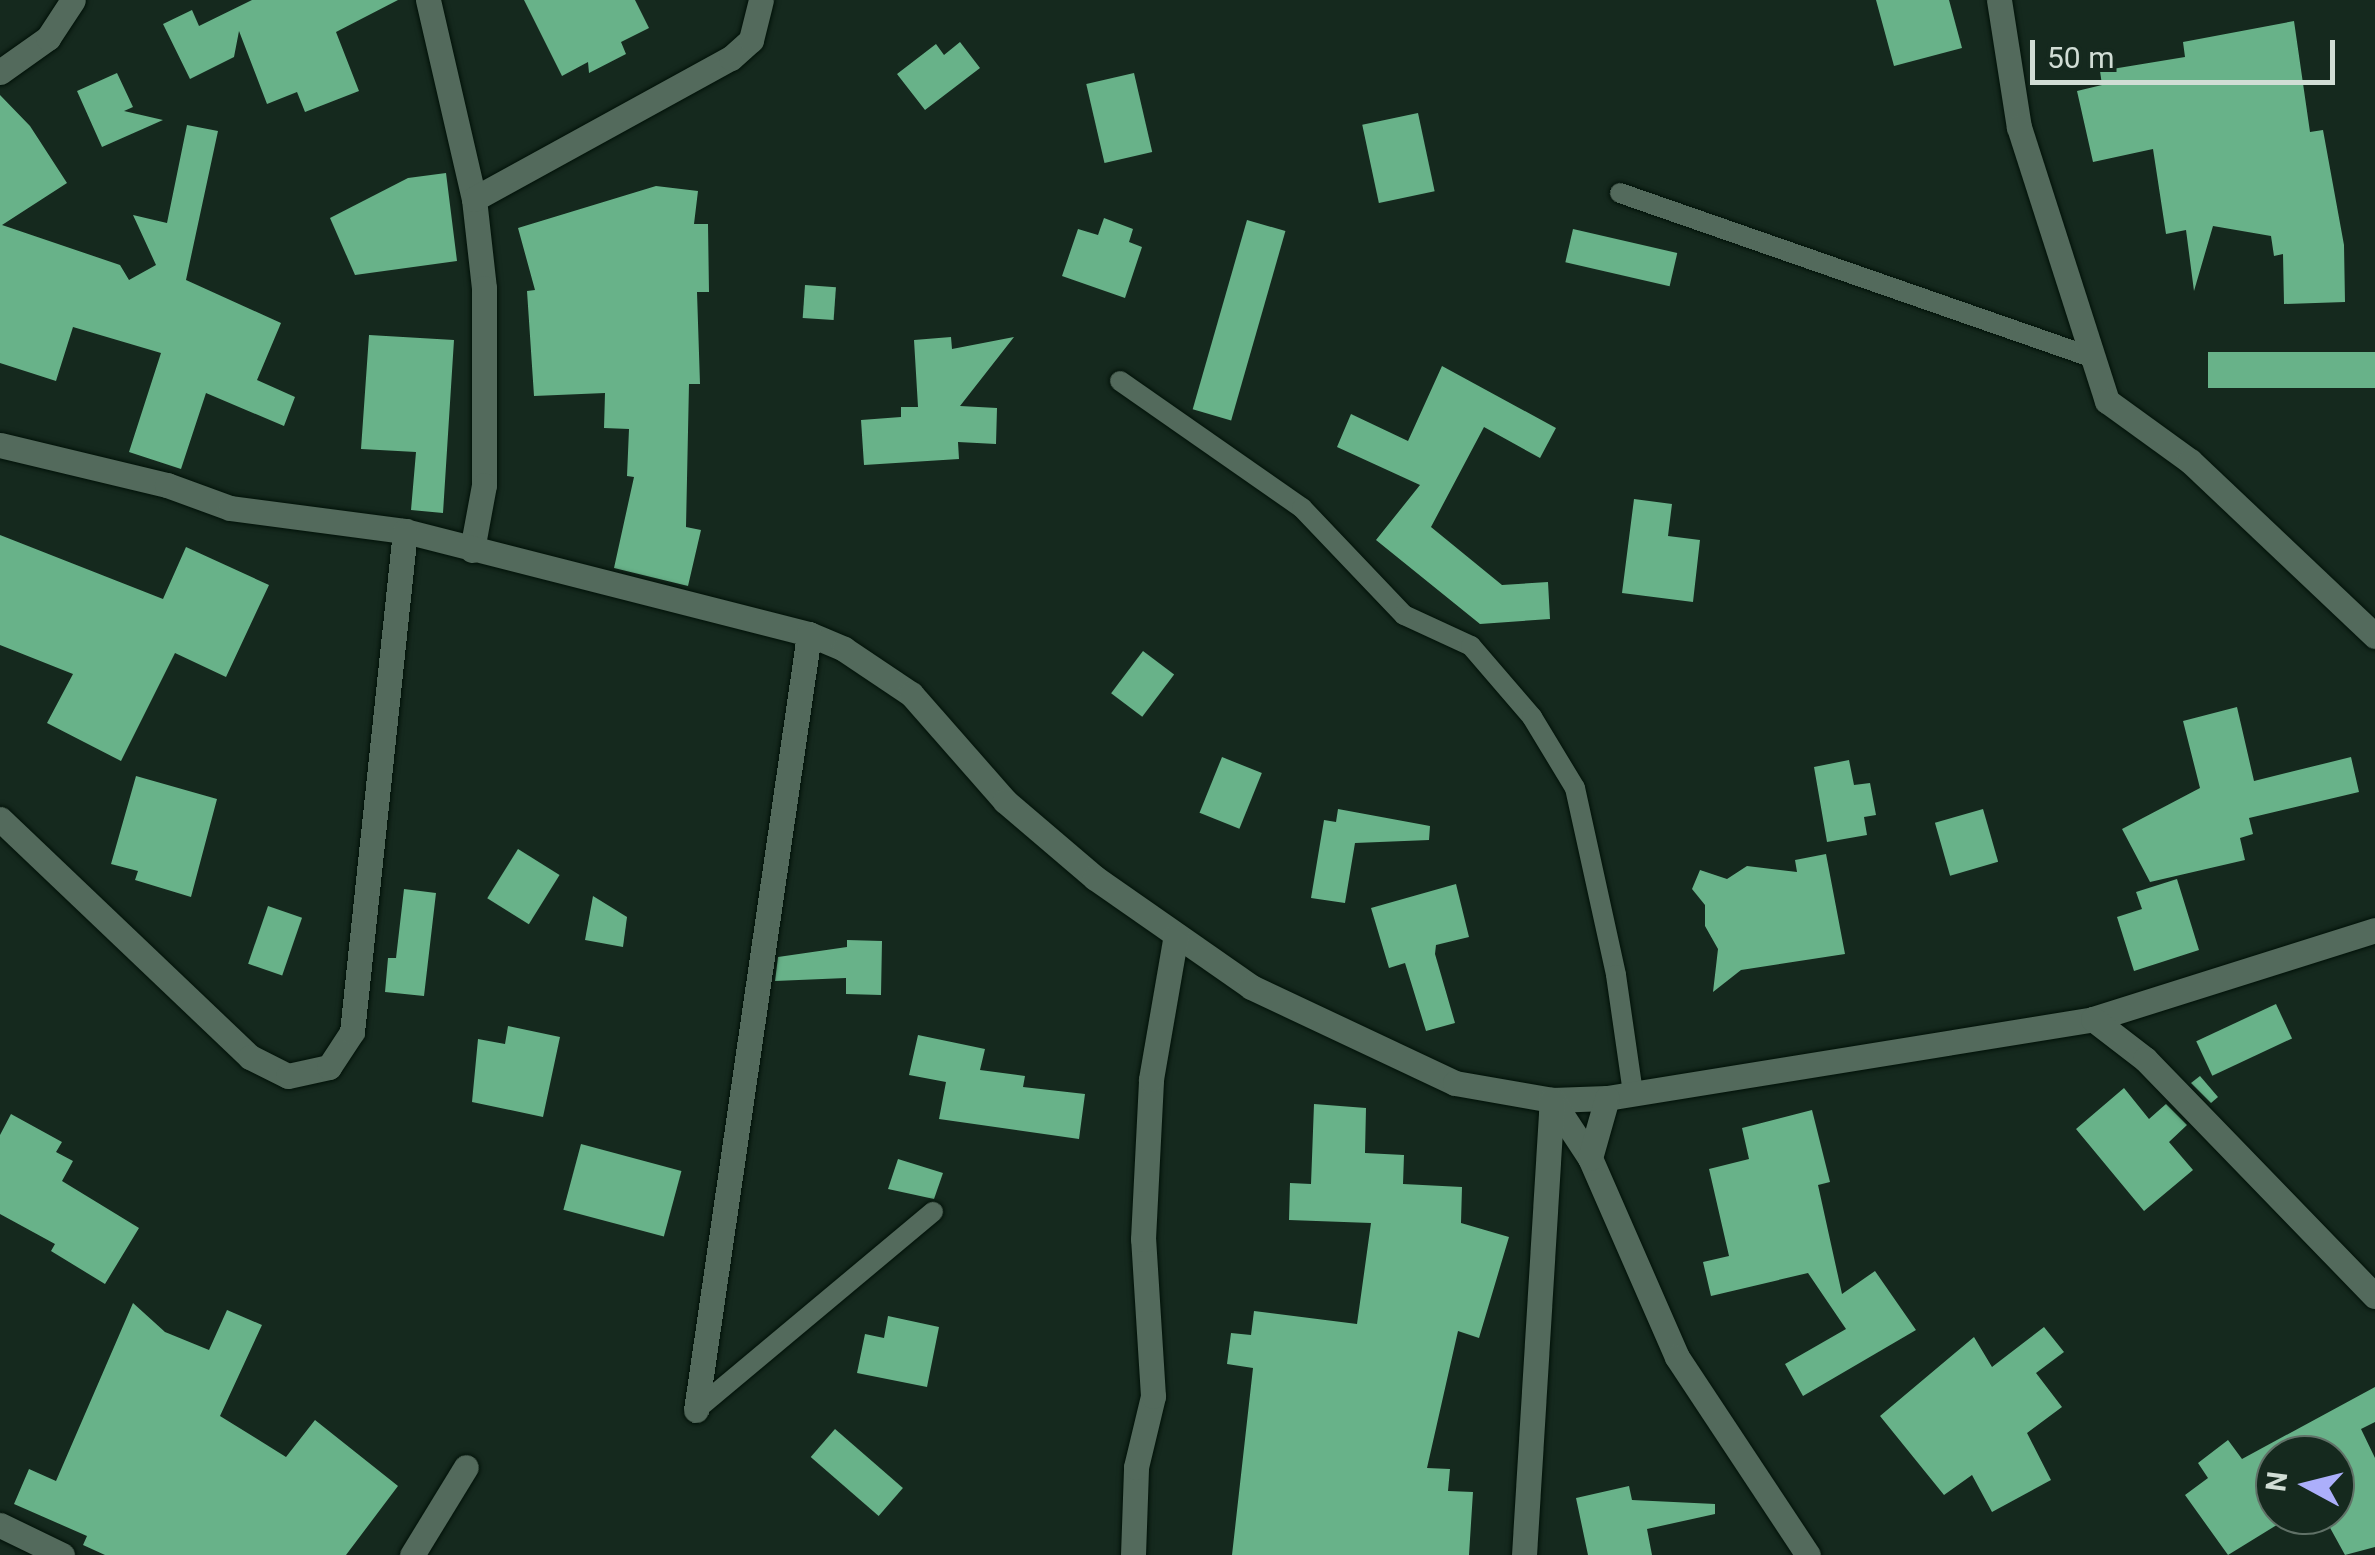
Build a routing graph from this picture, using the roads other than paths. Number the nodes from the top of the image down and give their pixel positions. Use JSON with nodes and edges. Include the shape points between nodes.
{"nodes":[{"id":1,"x":73,"y":0,"type":"edge"},
{"id":2,"x":428,"y":0,"type":"edge"},
{"id":3,"x":761,"y":0,"type":"edge"},
{"id":4,"x":2000,"y":0,"type":"edge"},
{"id":5,"x":0,"y":72,"type":"edge"},
{"id":6,"x":1620,"y":193,"type":"dead end"},
{"id":7,"x":474,"y":199,"type":"junction"},
{"id":8,"x":2092,"y":356,"type":"junction"},
{"id":9,"x":1120,"y":381,"type":"dead end"},
{"id":10,"x":0,"y":444,"type":"edge"},
{"id":11,"x":405,"y":532,"type":"junction"},
{"id":12,"x":472,"y":550,"type":"junction"},
{"id":13,"x":810,"y":634,"type":"junction"},
{"id":14,"x":2375,"y":636,"type":"edge"},
{"id":15,"x":0,"y":819,"type":"edge"},
{"id":16,"x":2375,"y":930,"type":"edge"},
{"id":17,"x":1176,"y":936,"type":"junction"},
{"id":18,"x":2093,"y":1019,"type":"junction"},
{"id":19,"x":1620,"y":1096,"type":"junction"},
{"id":20,"x":1552,"y":1100,"type":"junction"},
{"id":21,"x":1590,"y":1158,"type":"junction"},
{"id":22,"x":933,"y":1212,"type":"dead end"},
{"id":23,"x":2372,"y":1288,"type":"edge"},
{"id":24,"x":696,"y":1410,"type":"joint"},
{"id":25,"x":466,"y":1467,"type":"dead end"},
{"id":26,"x":0,"y":1526,"type":"edge"},
{"id":27,"x":62,"y":1555,"type":"edge"},
{"id":28,"x":412,"y":1555,"type":"edge"},
{"id":29,"x":1133,"y":1555,"type":"edge"},
{"id":30,"x":1524,"y":1555,"type":"edge"},
{"id":31,"x":1808,"y":1555,"type":"edge"}],
"edges":[{"from":1,"to":5,"type":"street","via":[[48,38]]},
{"from":2,"to":7,"type":"street"},
{"from":3,"to":7,"type":"street","via":[[751,40],[731,58]]},
{"from":4,"to":8,"type":"street","via":[[2019,127]]},
{"from":6,"to":8,"type":"lane"},
{"from":7,"to":12,"type":"street","via":[[485,381],[484,485]]},
{"from":8,"to":14,"type":"street","via":[[2107,400],[2190,461]]},
{"from":9,"to":19,"type":"lane","via":[[1302,508],[1404,615],[1471,646],[1532,717],[1575,788],[1616,975]]},
{"from":10,"to":11,"type":"street","via":[[168,484],[230,508]]},
{"from":11,"to":12,"type":"street"},
{"from":11,"to":15,"type":"street","via":[[352,1032],[329,1067],[288,1076],[250,1058]]},
{"from":12,"to":13,"type":"street"},
{"from":13,"to":17,"type":"street","via":[[911,694],[1005,801]]},
{"from":13,"to":24,"type":"street"},
{"from":16,"to":18,"type":"street"},
{"from":17,"to":20,"type":"street","via":[[1251,988],[1455,1083]]},
{"from":17,"to":29,"type":"street","via":[[1150,1079],[1143,1238],[1152,1396],[1136,1467]]},
{"from":18,"to":19,"type":"street"},
{"from":18,"to":23,"type":"street","via":[[2145,1059]]},
{"from":19,"to":20,"type":"street"},
{"from":19,"to":21,"type":"street"},
{"from":20,"to":21,"type":"street"},
{"from":20,"to":30,"type":"street"},
{"from":21,"to":31,"type":"street","via":[[1676,1357]]},
{"from":22,"to":24,"type":"lane"},
{"from":25,"to":28,"type":"street"},
{"from":26,"to":27,"type":"street"}]}
